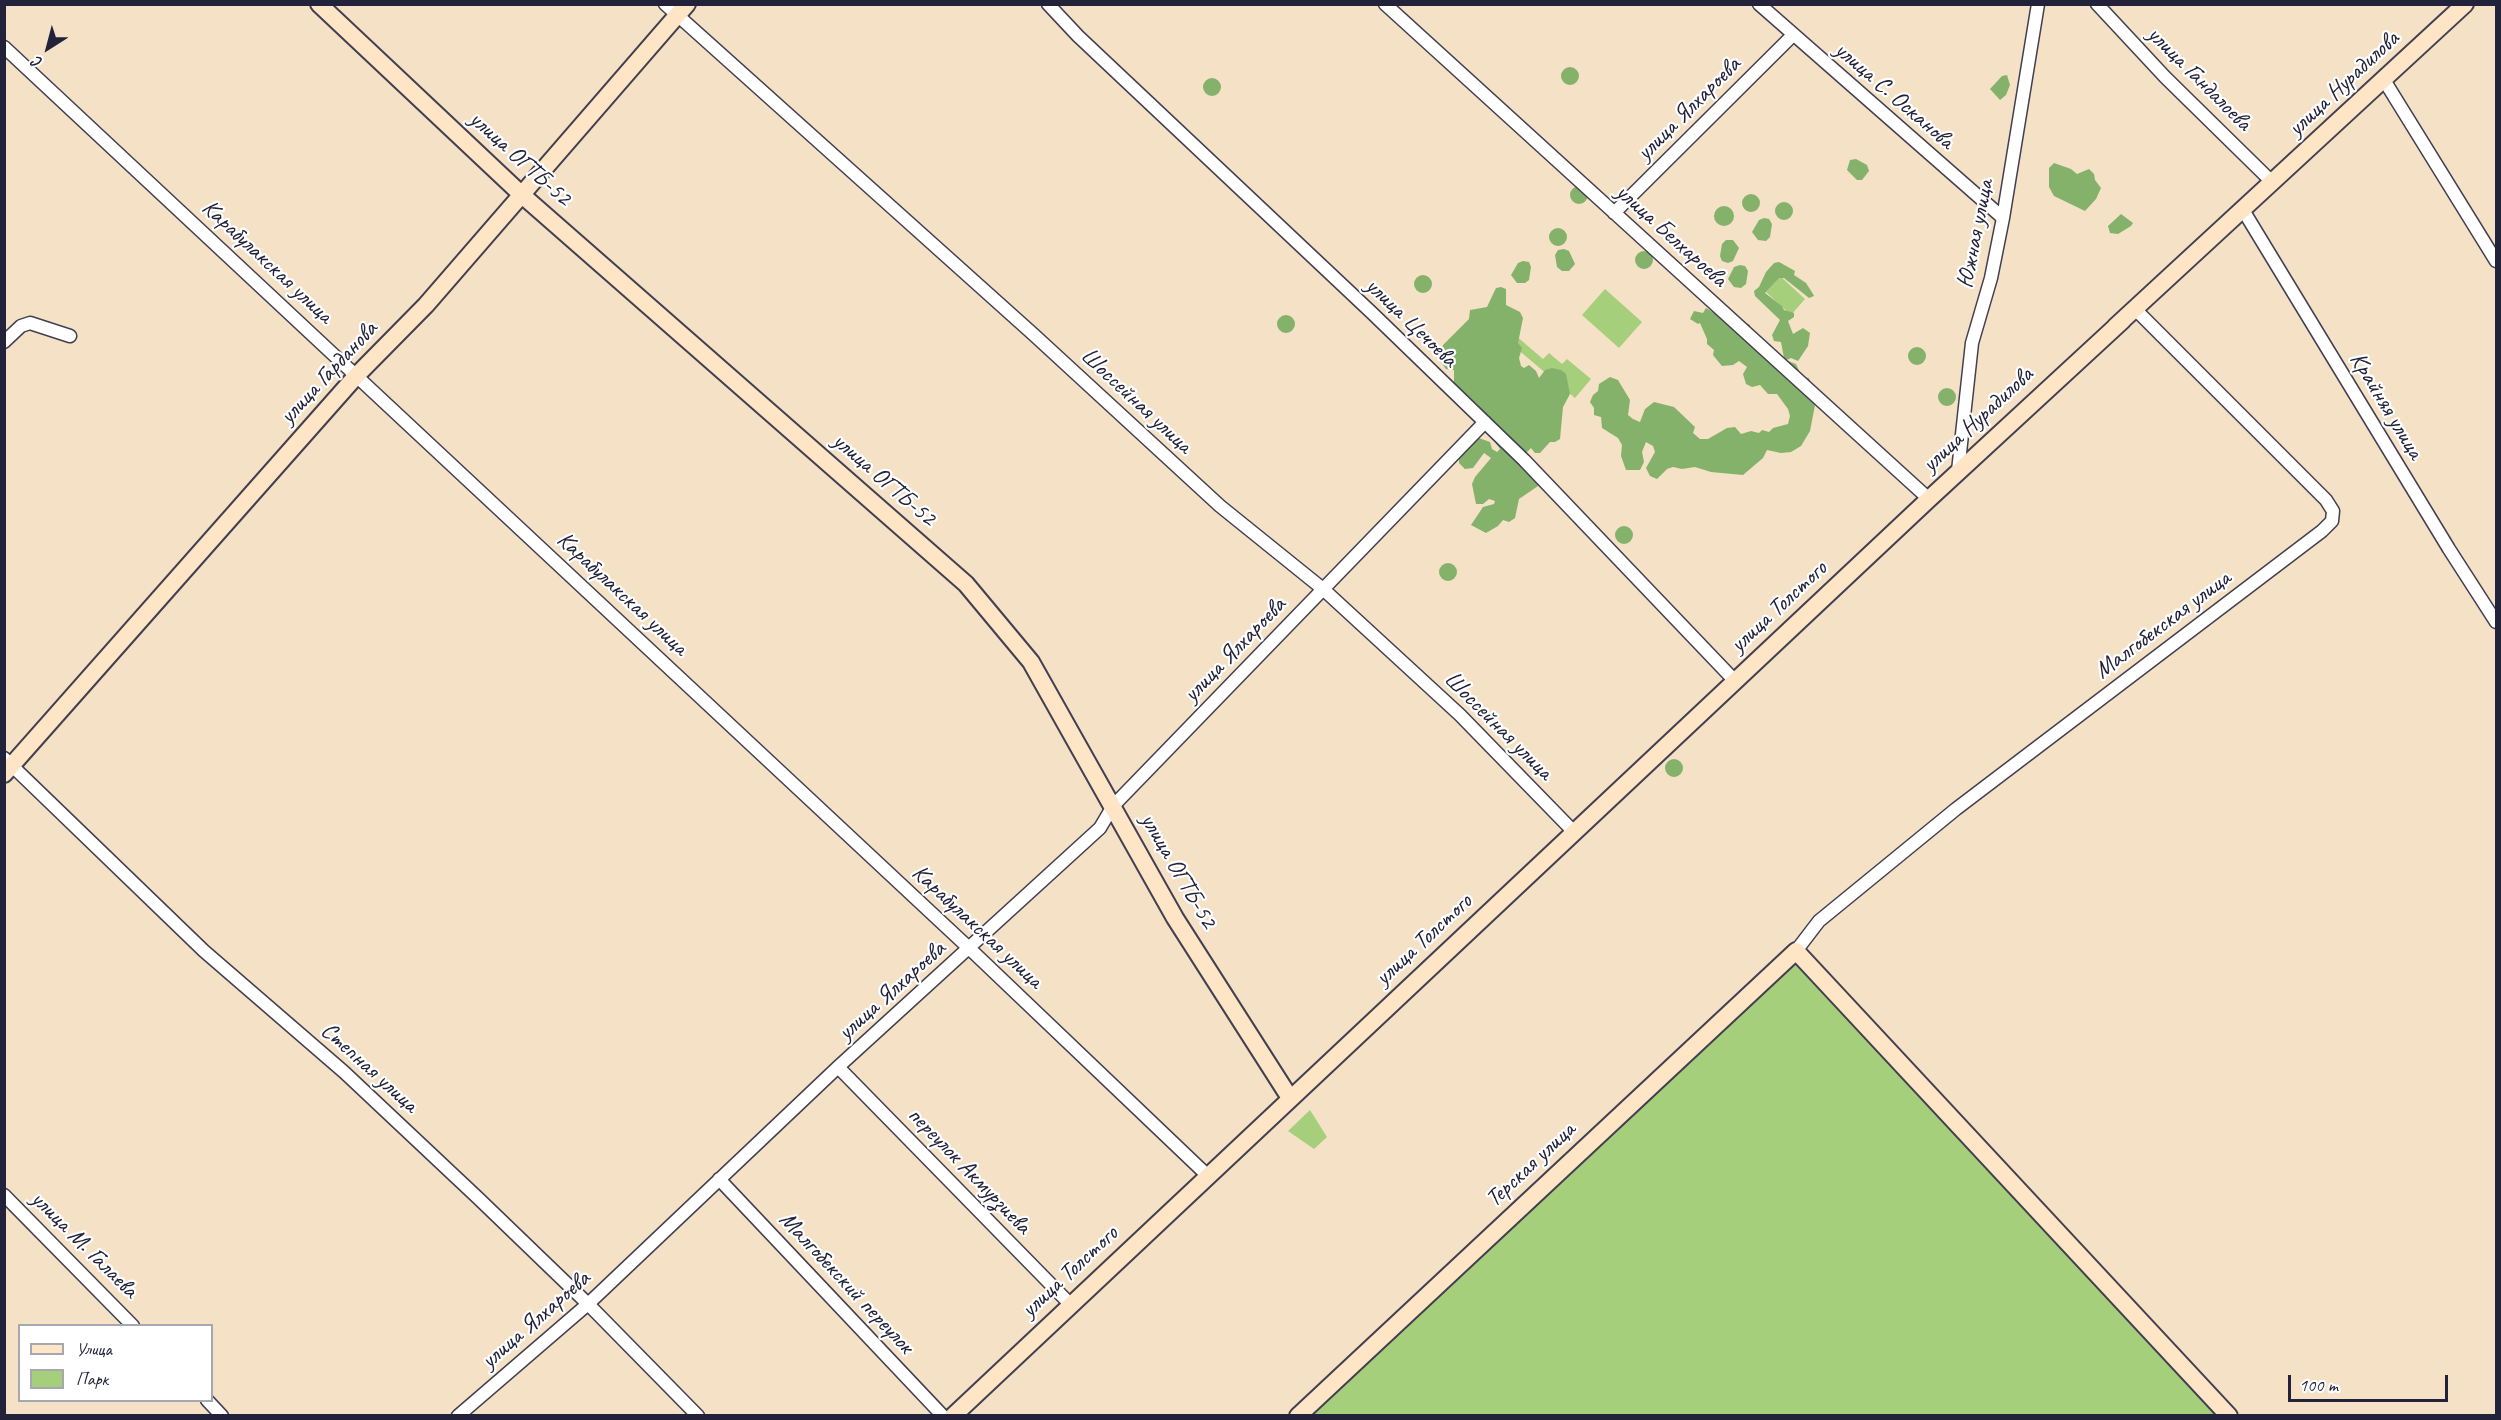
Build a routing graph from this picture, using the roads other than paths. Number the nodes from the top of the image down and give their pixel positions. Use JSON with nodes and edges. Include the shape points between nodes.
{"nodes":[{"id":1,"x":319,"y":4,"type":"edge"},
{"id":2,"x":1048,"y":4,"type":"edge"},
{"id":3,"x":1385,"y":4,"type":"edge"},
{"id":4,"x":1759,"y":4,"type":"edge"},
{"id":5,"x":2038,"y":4,"type":"edge"},
{"id":6,"x":2097,"y":4,"type":"edge"},
{"id":7,"x":2465,"y":4,"type":"edge"},
{"id":8,"x":676,"y":8,"type":"edge"},
{"id":9,"x":1793,"y":35,"type":"junction"},
{"id":10,"x":4,"y":47,"type":"edge"},
{"id":11,"x":2384,"y":80,"type":"junction"},
{"id":12,"x":2272,"y":182,"type":"junction"},
{"id":13,"x":522,"y":195,"type":"junction"},
{"id":14,"x":2243,"y":210,"type":"junction"},
{"id":15,"x":1614,"y":213,"type":"junction"},
{"id":16,"x":2003,"y":219,"type":"junction"},
{"id":17,"x":2496,"y":261,"type":"edge"},
{"id":18,"x":2129,"y":315,"type":"junction"},
{"id":19,"x":70,"y":336,"type":"dead end"},
{"id":20,"x":4,"y":342,"type":"edge"},
{"id":21,"x":357,"y":375,"type":"junction"},
{"id":22,"x":1485,"y":422,"type":"junction"},
{"id":23,"x":1958,"y":471,"type":"junction"},
{"id":24,"x":1929,"y":499,"type":"junction"},
{"id":25,"x":1323,"y":590,"type":"junction"},
{"id":26,"x":2496,"y":622,"type":"edge"},
{"id":27,"x":1735,"y":681,"type":"junction"},
{"id":28,"x":7,"y":766,"type":"edge"},
{"id":29,"x":1113,"y":806,"type":"junction"},
{"id":30,"x":1574,"y":832,"type":"junction"},
{"id":31,"x":970,"y":949,"type":"junction"},
{"id":32,"x":1796,"y":951,"type":"junction"},
{"id":33,"x":838,"y":1067,"type":"junction"},
{"id":34,"x":1290,"y":1098,"type":"junction"},
{"id":35,"x":1208,"y":1176,"type":"junction"},
{"id":36,"x":719,"y":1179,"type":"junction"},
{"id":37,"x":4,"y":1195,"type":"edge"},
{"id":38,"x":588,"y":1304,"type":"junction"},
{"id":39,"x":1071,"y":1305,"type":"junction"},
{"id":40,"x":131,"y":1324,"type":"edge"},
{"id":41,"x":208,"y":1402,"type":"edge"},
{"id":42,"x":222,"y":1416,"type":"edge"},
{"id":43,"x":458,"y":1416,"type":"edge"},
{"id":44,"x":698,"y":1416,"type":"edge"},
{"id":45,"x":943,"y":1416,"type":"edge"},
{"id":46,"x":953,"y":1416,"type":"edge"},
{"id":47,"x":1298,"y":1416,"type":"edge"},
{"id":48,"x":2229,"y":1416,"type":"edge"}],
"edges":[{"from":1,"to":13,"type":"street","name":"улица ОГТБ-52"},
{"from":2,"to":22,"type":"street","name":"улица Цечоева"},
{"from":3,"to":15,"type":"street","name":"улица Белхароева"},
{"from":4,"to":9,"type":"street","name":"улица С. Осканова"},
{"from":5,"to":16,"type":"street","name":"Южная улица"},
{"from":6,"to":12,"type":"street","name":"улица Гандалоева"},
{"from":7,"to":11,"type":"street","name":"улица Нурадилова"},
{"from":8,"to":13,"type":"street","name":"улица Гарданова"},
{"from":8,"to":25,"type":"street","name":"Шоссейная улица","via":[[1220,506]]},
{"from":9,"to":15,"type":"street","name":"улица Ялхароева"},
{"from":9,"to":16,"type":"street","name":"улица С. Осканова"},
{"from":10,"to":21,"type":"street","name":"Карабулакская улица"},
{"from":11,"to":12,"type":"street","name":"улица Нурадилова"},
{"from":11,"to":17,"type":"street"},
{"from":12,"to":14,"type":"street","name":"улица Нурадилова"},
{"from":13,"to":21,"type":"street","name":"улица Гарданова","via":[[426,306]]},
{"from":13,"to":29,"type":"street","name":"улица ОГТБ-52","via":[[966,584],[1031,662]]},
{"from":14,"to":18,"type":"street","name":"улица Нурадилова"},
{"from":14,"to":26,"type":"street","name":"Крайняя улица"},
{"from":15,"to":24,"type":"street","name":"улица Белхароева"},
{"from":16,"to":23,"type":"street","name":"Южная улица","via":[[1972,343]]},
{"from":18,"to":23,"type":"street","name":"улица Нурадилова"},
{"from":18,"to":24,"type":"street","name":"улица Нурадилова"},
{"from":18,"to":32,"type":"street","name":"Малгобекская улица","via":[[2326,500],[2333,512],[2332,521],[1956,809],[1819,921]]},
{"from":19,"to":20,"type":"street","via":[[30,323]]},
{"from":21,"to":28,"type":"street","name":"улица Гарданова"},
{"from":21,"to":31,"type":"street","name":"Карабулакская улица"},
{"from":22,"to":25,"type":"street","name":"улица Ялхароева"},
{"from":22,"to":27,"type":"street","name":"улица Цечоева"},
{"from":23,"to":24,"type":"street","name":"улица Нурадилова"},
{"from":24,"to":27,"type":"street","name":"улица Толстого"},
{"from":25,"to":29,"type":"street","name":"улица Ялхароева"},
{"from":25,"to":30,"type":"street","name":"Шоссейная улица","via":[[1460,715]]},
{"from":27,"to":30,"type":"street","name":"улица Толстого"},
{"from":28,"to":38,"type":"street","name":"Степная улица","via":[[204,951],[344,1072]]},
{"from":29,"to":31,"type":"street","name":"улица Ялхароева","via":[[1100,828]]},
{"from":29,"to":34,"type":"street","name":"улица ОГТБ-52","via":[[1175,918]]},
{"from":30,"to":34,"type":"street","name":"улица Толстого"},
{"from":31,"to":33,"type":"street","name":"улица Ялхароева"},
{"from":31,"to":35,"type":"street","name":"Карабулакская улица"},
{"from":32,"to":47,"type":"street","name":"Терская улица"},
{"from":32,"to":48,"type":"street"},
{"from":33,"to":36,"type":"street","name":"улица Ялхароева"},
{"from":33,"to":39,"type":"street","name":"переулок Акмурзиева"},
{"from":34,"to":35,"type":"street","name":"улица Толстого"},
{"from":35,"to":39,"type":"street","name":"улица Толстого"},
{"from":36,"to":38,"type":"street","name":"улица Ялхароева"},
{"from":36,"to":45,"type":"street","name":"Малгобекский переулок"},
{"from":37,"to":40,"type":"street","name":"улица М. Галаева"},
{"from":38,"to":43,"type":"street","name":"улица Ялхароева"},
{"from":38,"to":44,"type":"street","name":"Степная улица"},
{"from":39,"to":46,"type":"street","name":"улица Толстого"},
{"from":41,"to":42,"type":"street"}]}
